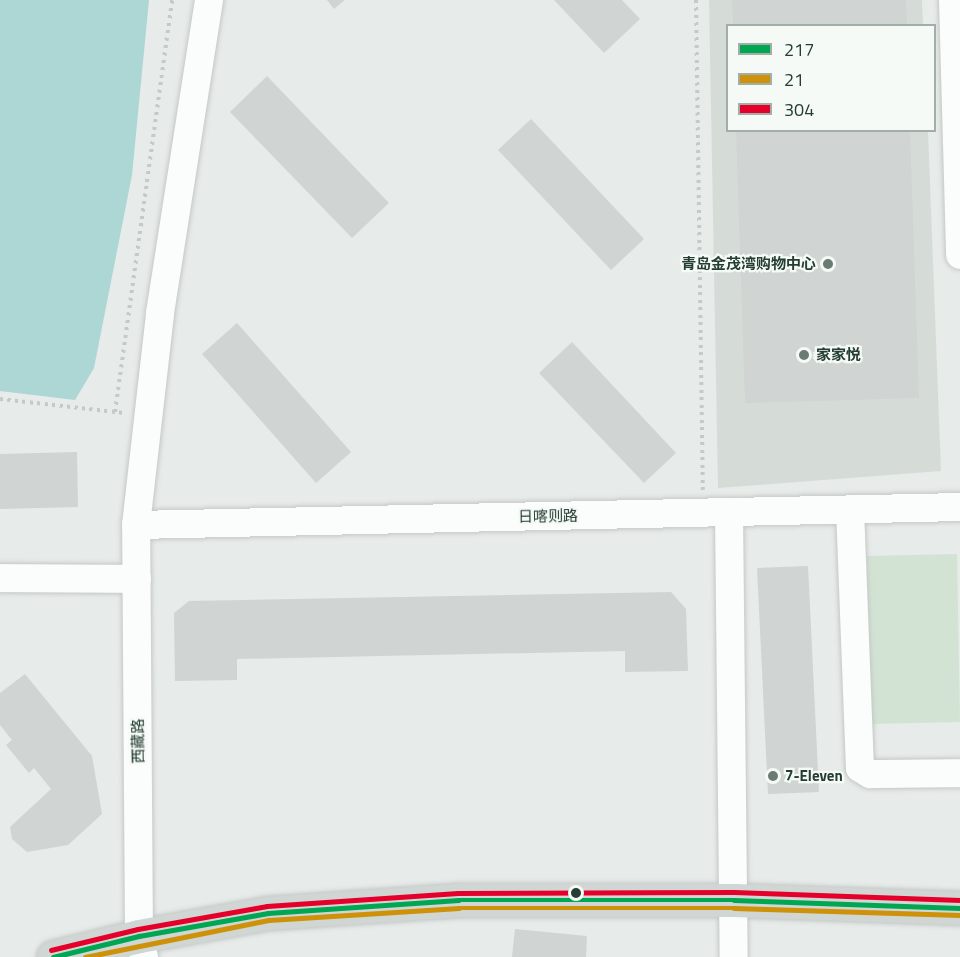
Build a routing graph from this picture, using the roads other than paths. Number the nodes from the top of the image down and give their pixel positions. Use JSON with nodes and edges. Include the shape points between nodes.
{"nodes":[{"id":1,"x":209,"y":0,"type":"edge"},
{"id":2,"x":953,"y":0,"type":"edge"},
{"id":3,"x":960,"y":255,"type":"edge"},
{"id":4,"x":960,"y":507,"type":"edge"},
{"id":5,"x":850,"y":510,"type":"junction"},
{"id":6,"x":716,"y":512,"type":"junction"},
{"id":7,"x":136,"y":525,"type":"junction"},
{"id":8,"x":0,"y":578,"type":"edge"},
{"id":9,"x":136,"y":579,"type":"junction"},
{"id":10,"x":960,"y":773,"type":"edge"},
{"id":11,"x":734,"y":900,"type":"junction"},
{"id":12,"x":960,"y":908,"type":"edge"},
{"id":13,"x":141,"y":946,"type":"edge"},
{"id":14,"x":53,"y":957,"type":"edge"},
{"id":15,"x":734,"y":957,"type":"edge"}],
"edges":[{"from":1,"to":7,"type":"street","name":"西藏路","via":[[160,312]]},
{"from":2,"to":3,"type":"street"},
{"from":4,"to":5,"type":"street","name":"日喀则路"},
{"from":5,"to":6,"type":"street","name":"日喀则路"},
{"from":5,"to":10,"type":"street","via":[[860,768],[870,774]]},
{"from":6,"to":7,"type":"street","name":"日喀则路"},
{"from":6,"to":11,"type":"street"},
{"from":7,"to":9,"type":"street","name":"西藏路"},
{"from":8,"to":9,"type":"street"},
{"from":9,"to":13,"type":"street","name":"西藏路"},
{"from":11,"to":12,"type":"main road"},
{"from":11,"to":13,"type":"main road","via":[[459,900],[268,913]]},
{"from":11,"to":15,"type":"street"},
{"from":13,"to":14,"type":"main road"}]}
